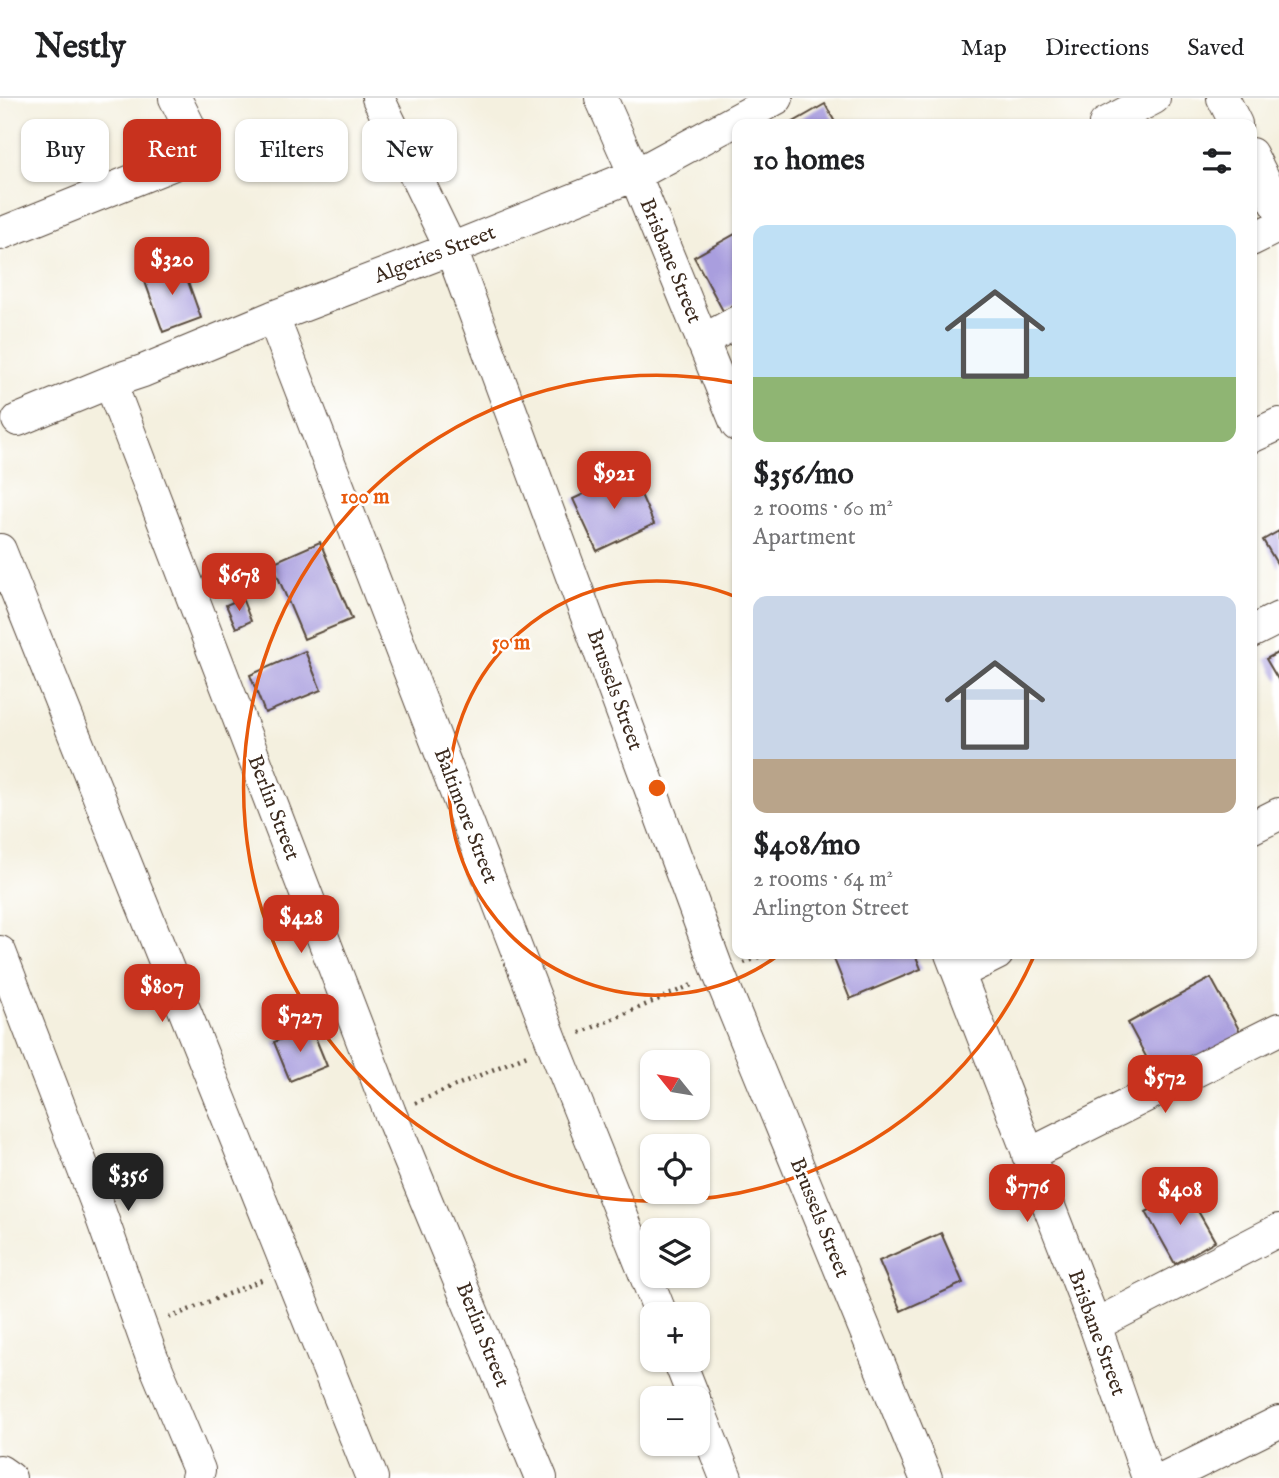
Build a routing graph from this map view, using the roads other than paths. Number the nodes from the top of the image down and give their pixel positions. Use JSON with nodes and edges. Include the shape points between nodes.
{"nodes":[{"id":1,"x":175,"y":98,"type":"edge"},
{"id":2,"x":378,"y":98,"type":"edge"},
{"id":3,"x":601,"y":98,"type":"edge"},
{"id":4,"x":777,"y":98,"type":"edge"},
{"id":5,"x":1154,"y":98,"type":"edge"},
{"id":6,"x":1223,"y":98,"type":"edge"},
{"id":7,"x":738,"y":119,"type":"edge"},
{"id":8,"x":1114,"y":119,"type":"edge"},
{"id":9,"x":1234,"y":119,"type":"edge"},
{"id":10,"x":732,"y":122,"type":"edge"},
{"id":11,"x":1257,"y":166,"type":"edge"},
{"id":12,"x":635,"y":175,"type":"junction"},
{"id":13,"x":1279,"y":209,"type":"edge"},
{"id":14,"x":1279,"y":226,"type":"edge"},
{"id":15,"x":0,"y":234,"type":"edge"},
{"id":16,"x":1257,"y":237,"type":"edge"},
{"id":17,"x":451,"y":249,"type":"junction"},
{"id":18,"x":273,"y":317,"type":"junction"},
{"id":19,"x":732,"y":325,"type":"edge"},
{"id":20,"x":702,"y":341,"type":"junction"},
{"id":21,"x":114,"y":395,"type":"junction"},
{"id":22,"x":732,"y":413,"type":"edge"},
{"id":23,"x":18,"y":420,"type":"dead end"},
{"id":24,"x":1279,"y":424,"type":"edge"},
{"id":25,"x":1257,"y":434,"type":"edge"},
{"id":26,"x":0,"y":550,"type":"edge"},
{"id":27,"x":1279,"y":618,"type":"edge"},
{"id":28,"x":1257,"y":629,"type":"edge"},
{"id":29,"x":1279,"y":814,"type":"edge"},
{"id":30,"x":1257,"y":825,"type":"edge"},
{"id":31,"x":0,"y":952,"type":"edge"},
{"id":32,"x":974,"y":959,"type":"edge"},
{"id":33,"x":955,"y":963,"type":"edge"},
{"id":34,"x":1279,"y":1029,"type":"edge"},
{"id":35,"x":1028,"y":1155,"type":"junction"},
{"id":36,"x":1279,"y":1230,"type":"edge"},
{"id":37,"x":656,"y":1302,"type":"edge"},
{"id":38,"x":1095,"y":1325,"type":"junction"},
{"id":39,"x":1279,"y":1422,"type":"edge"},
{"id":40,"x":710,"y":1438,"type":"edge"},
{"id":41,"x":0,"y":1471,"type":"edge"},
{"id":42,"x":10,"y":1478,"type":"edge"},
{"id":43,"x":198,"y":1478,"type":"edge"},
{"id":44,"x":372,"y":1478,"type":"edge"},
{"id":45,"x":541,"y":1478,"type":"edge"},
{"id":46,"x":726,"y":1478,"type":"edge"},
{"id":47,"x":926,"y":1478,"type":"edge"},
{"id":48,"x":1147,"y":1478,"type":"edge"},
{"id":49,"x":1166,"y":1478,"type":"edge"}],
"edges":[{"from":1,"to":15,"type":"street","via":[[191,130],[186,149],[174,164]]},
{"from":2,"to":17,"type":"street","name":"Brussels Street"},
{"from":3,"to":12,"type":"street","name":"Brisbane Street"},
{"from":4,"to":7,"type":"street","name":"Algeries Street"},
{"from":5,"to":8,"type":"street"},
{"from":6,"to":9,"type":"street"},
{"from":10,"to":12,"type":"street","name":"Algeries Street"},
{"from":11,"to":13,"type":"street"},
{"from":12,"to":17,"type":"street","name":"Algeries Street"},
{"from":12,"to":20,"type":"street","name":"Brisbane Street"},
{"from":14,"to":16,"type":"street"},
{"from":17,"to":18,"type":"street","name":"Algeries Street"},
{"from":17,"to":47,"type":"street","name":"Brussels Street","via":[[719,974]]},
{"from":18,"to":21,"type":"street","name":"Algeries Street","via":[[143,371]]},
{"from":18,"to":37,"type":"street","name":"Baltimore Street"},
{"from":19,"to":20,"type":"street"},
{"from":20,"to":22,"type":"street","name":"Brisbane Street"},
{"from":21,"to":23,"type":"street","name":"Algeries Street"},
{"from":21,"to":45,"type":"street","name":"Berlin Street","via":[[390,1113]]},
{"from":24,"to":25,"type":"street"},
{"from":26,"to":44,"type":"street"},
{"from":27,"to":28,"type":"street"},
{"from":29,"to":30,"type":"street"},
{"from":31,"to":43,"type":"street","via":[[142,1330],[200,1470]]},
{"from":32,"to":33,"type":"street"},
{"from":33,"to":35,"type":"street","name":"Brisbane Street"},
{"from":34,"to":35,"type":"street"},
{"from":35,"to":38,"type":"street","name":"Brisbane Street"},
{"from":36,"to":38,"type":"street"},
{"from":38,"to":48,"type":"street","name":"Brisbane Street"},
{"from":39,"to":49,"type":"street"},
{"from":40,"to":46,"type":"street"},
{"from":41,"to":42,"type":"street"}]}
